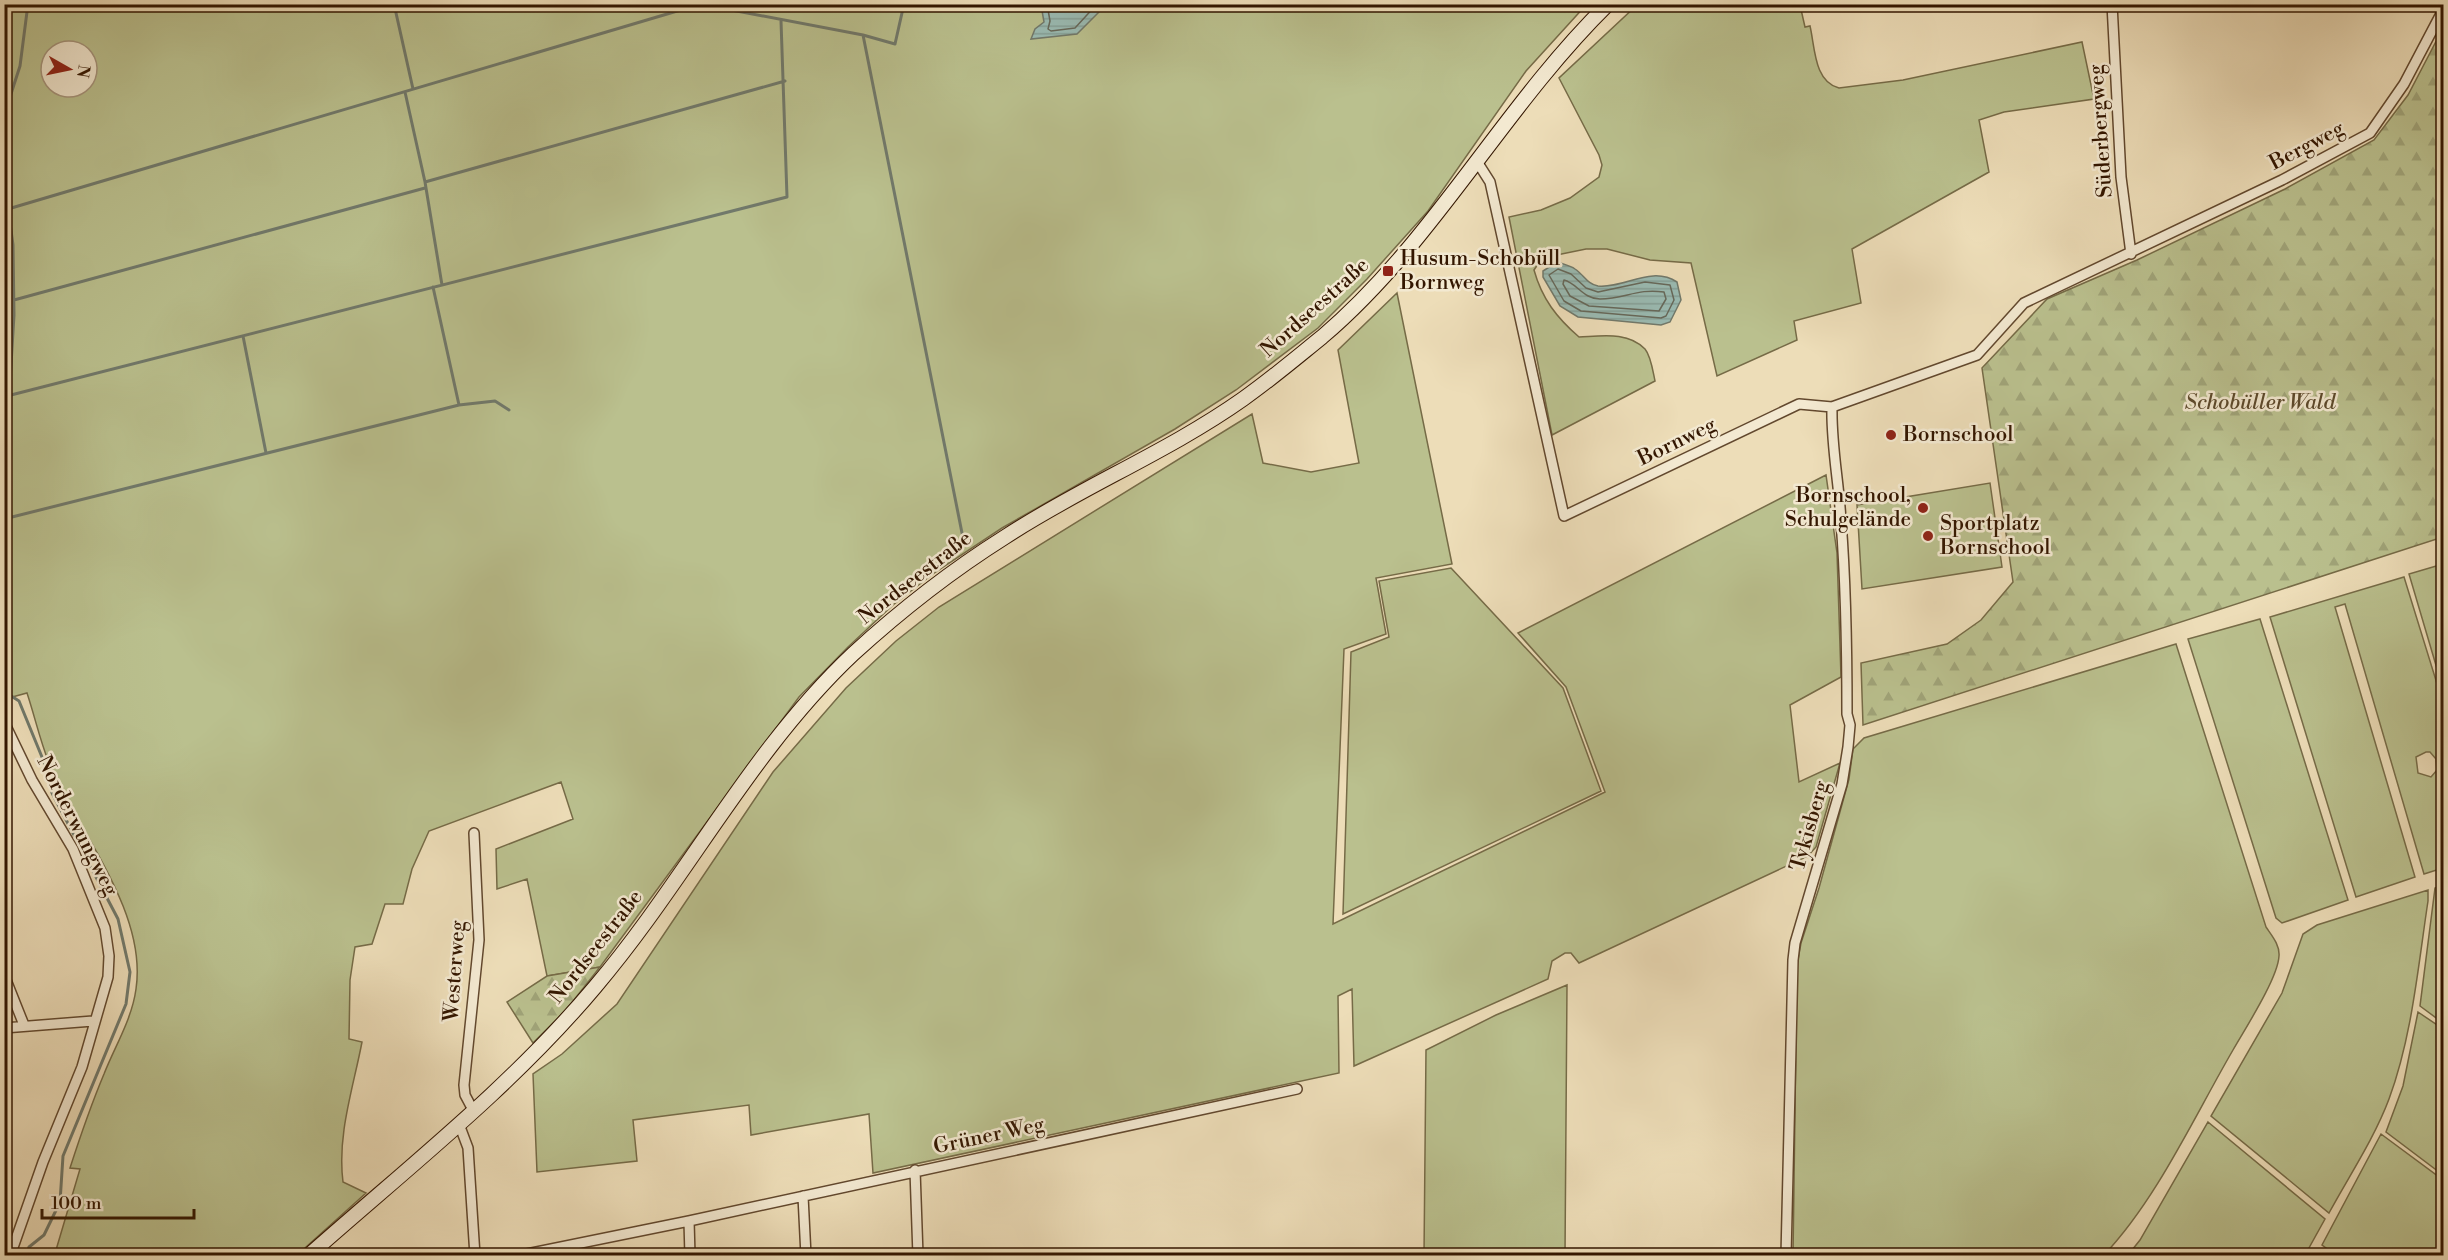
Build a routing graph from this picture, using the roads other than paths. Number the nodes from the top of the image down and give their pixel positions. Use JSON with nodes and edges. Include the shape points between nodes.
{"nodes":[{"id":1,"x":1608,"y":4,"type":"edge"},
{"id":2,"x":2112,"y":4,"type":"edge"},
{"id":3,"x":2444,"y":8,"type":"edge"},
{"id":4,"x":1476,"y":160,"type":"junction"},
{"id":5,"x":2131,"y":254,"type":"junction"},
{"id":6,"x":1832,"y":406,"type":"junction"},
{"id":7,"x":4,"y":722,"type":"edge"},
{"id":8,"x":474,"y":832,"type":"dead end"},
{"id":9,"x":4,"y":975,"type":"edge"},
{"id":10,"x":93,"y":1021,"type":"junction"},
{"id":11,"x":24,"y":1025,"type":"junction"},
{"id":12,"x":4,"y":1028,"type":"edge"},
{"id":13,"x":1297,"y":1089,"type":"dead end"},
{"id":14,"x":473,"y":1110,"type":"junction"},
{"id":15,"x":459,"y":1124,"type":"junction"},
{"id":16,"x":915,"y":1170,"type":"junction"},
{"id":17,"x":803,"y":1196,"type":"junction"},
{"id":18,"x":689,"y":1221,"type":"junction"},
{"id":19,"x":10,"y":1256,"type":"edge"},
{"id":20,"x":308,"y":1256,"type":"edge"},
{"id":21,"x":475,"y":1256,"type":"edge"},
{"id":22,"x":517,"y":1256,"type":"edge"},
{"id":23,"x":690,"y":1256,"type":"edge"},
{"id":24,"x":806,"y":1256,"type":"edge"},
{"id":25,"x":918,"y":1256,"type":"edge"},
{"id":26,"x":1786,"y":1256,"type":"edge"}],
"edges":[{"from":1,"to":4,"type":"main road","name":"Nordseestraße","via":[[1537,81]]},
{"from":2,"to":5,"type":"street","name":"Süderbergweg","via":[[2121,177]]},
{"from":3,"to":5,"type":"street","name":"Bergweg","via":[[2404,84],[2370,133]]},
{"from":4,"to":6,"type":"street","name":"Bornweg","via":[[1490,182],[1564,516],[1799,404]]},
{"from":4,"to":14,"type":"main road","name":"Nordseestraße","via":[[1388,271],[1325,334],[1242,400],[1007,535],[938,583],[851,656],[800,710],[597,985],[546,1041]]},
{"from":5,"to":6,"type":"street","name":"Bornweg","via":[[2024,303],[1977,355]]},
{"from":6,"to":26,"type":"street","name":"Tykisberg","via":[[1831,441],[1846,595],[1850,725],[1842,784],[1794,951]]},
{"from":7,"to":10,"type":"street","name":"Norderwungweg","via":[[32,780],[73,849],[105,928],[108,976]]},
{"from":8,"to":14,"type":"street","name":"Westerweg","via":[[479,940],[464,1085]]},
{"from":9,"to":11,"type":"street"},
{"from":10,"to":11,"type":"street"},
{"from":10,"to":19,"type":"street","name":"Norderwungweg","via":[[82,1067]]},
{"from":11,"to":12,"type":"street"},
{"from":13,"to":16,"type":"street","name":"Grüner Weg"},
{"from":14,"to":15,"type":"main road","name":"Nordseestraße"},
{"from":15,"to":20,"type":"main road","name":"Nordseestraße"},
{"from":15,"to":21,"type":"street","via":[[468,1148]]},
{"from":16,"to":17,"type":"street","name":"Grüner Weg"},
{"from":16,"to":25,"type":"street"},
{"from":17,"to":18,"type":"street","name":"Grüner Weg"},
{"from":17,"to":24,"type":"street"},
{"from":18,"to":22,"type":"street","name":"Grüner Weg"},
{"from":18,"to":23,"type":"street"}]}
